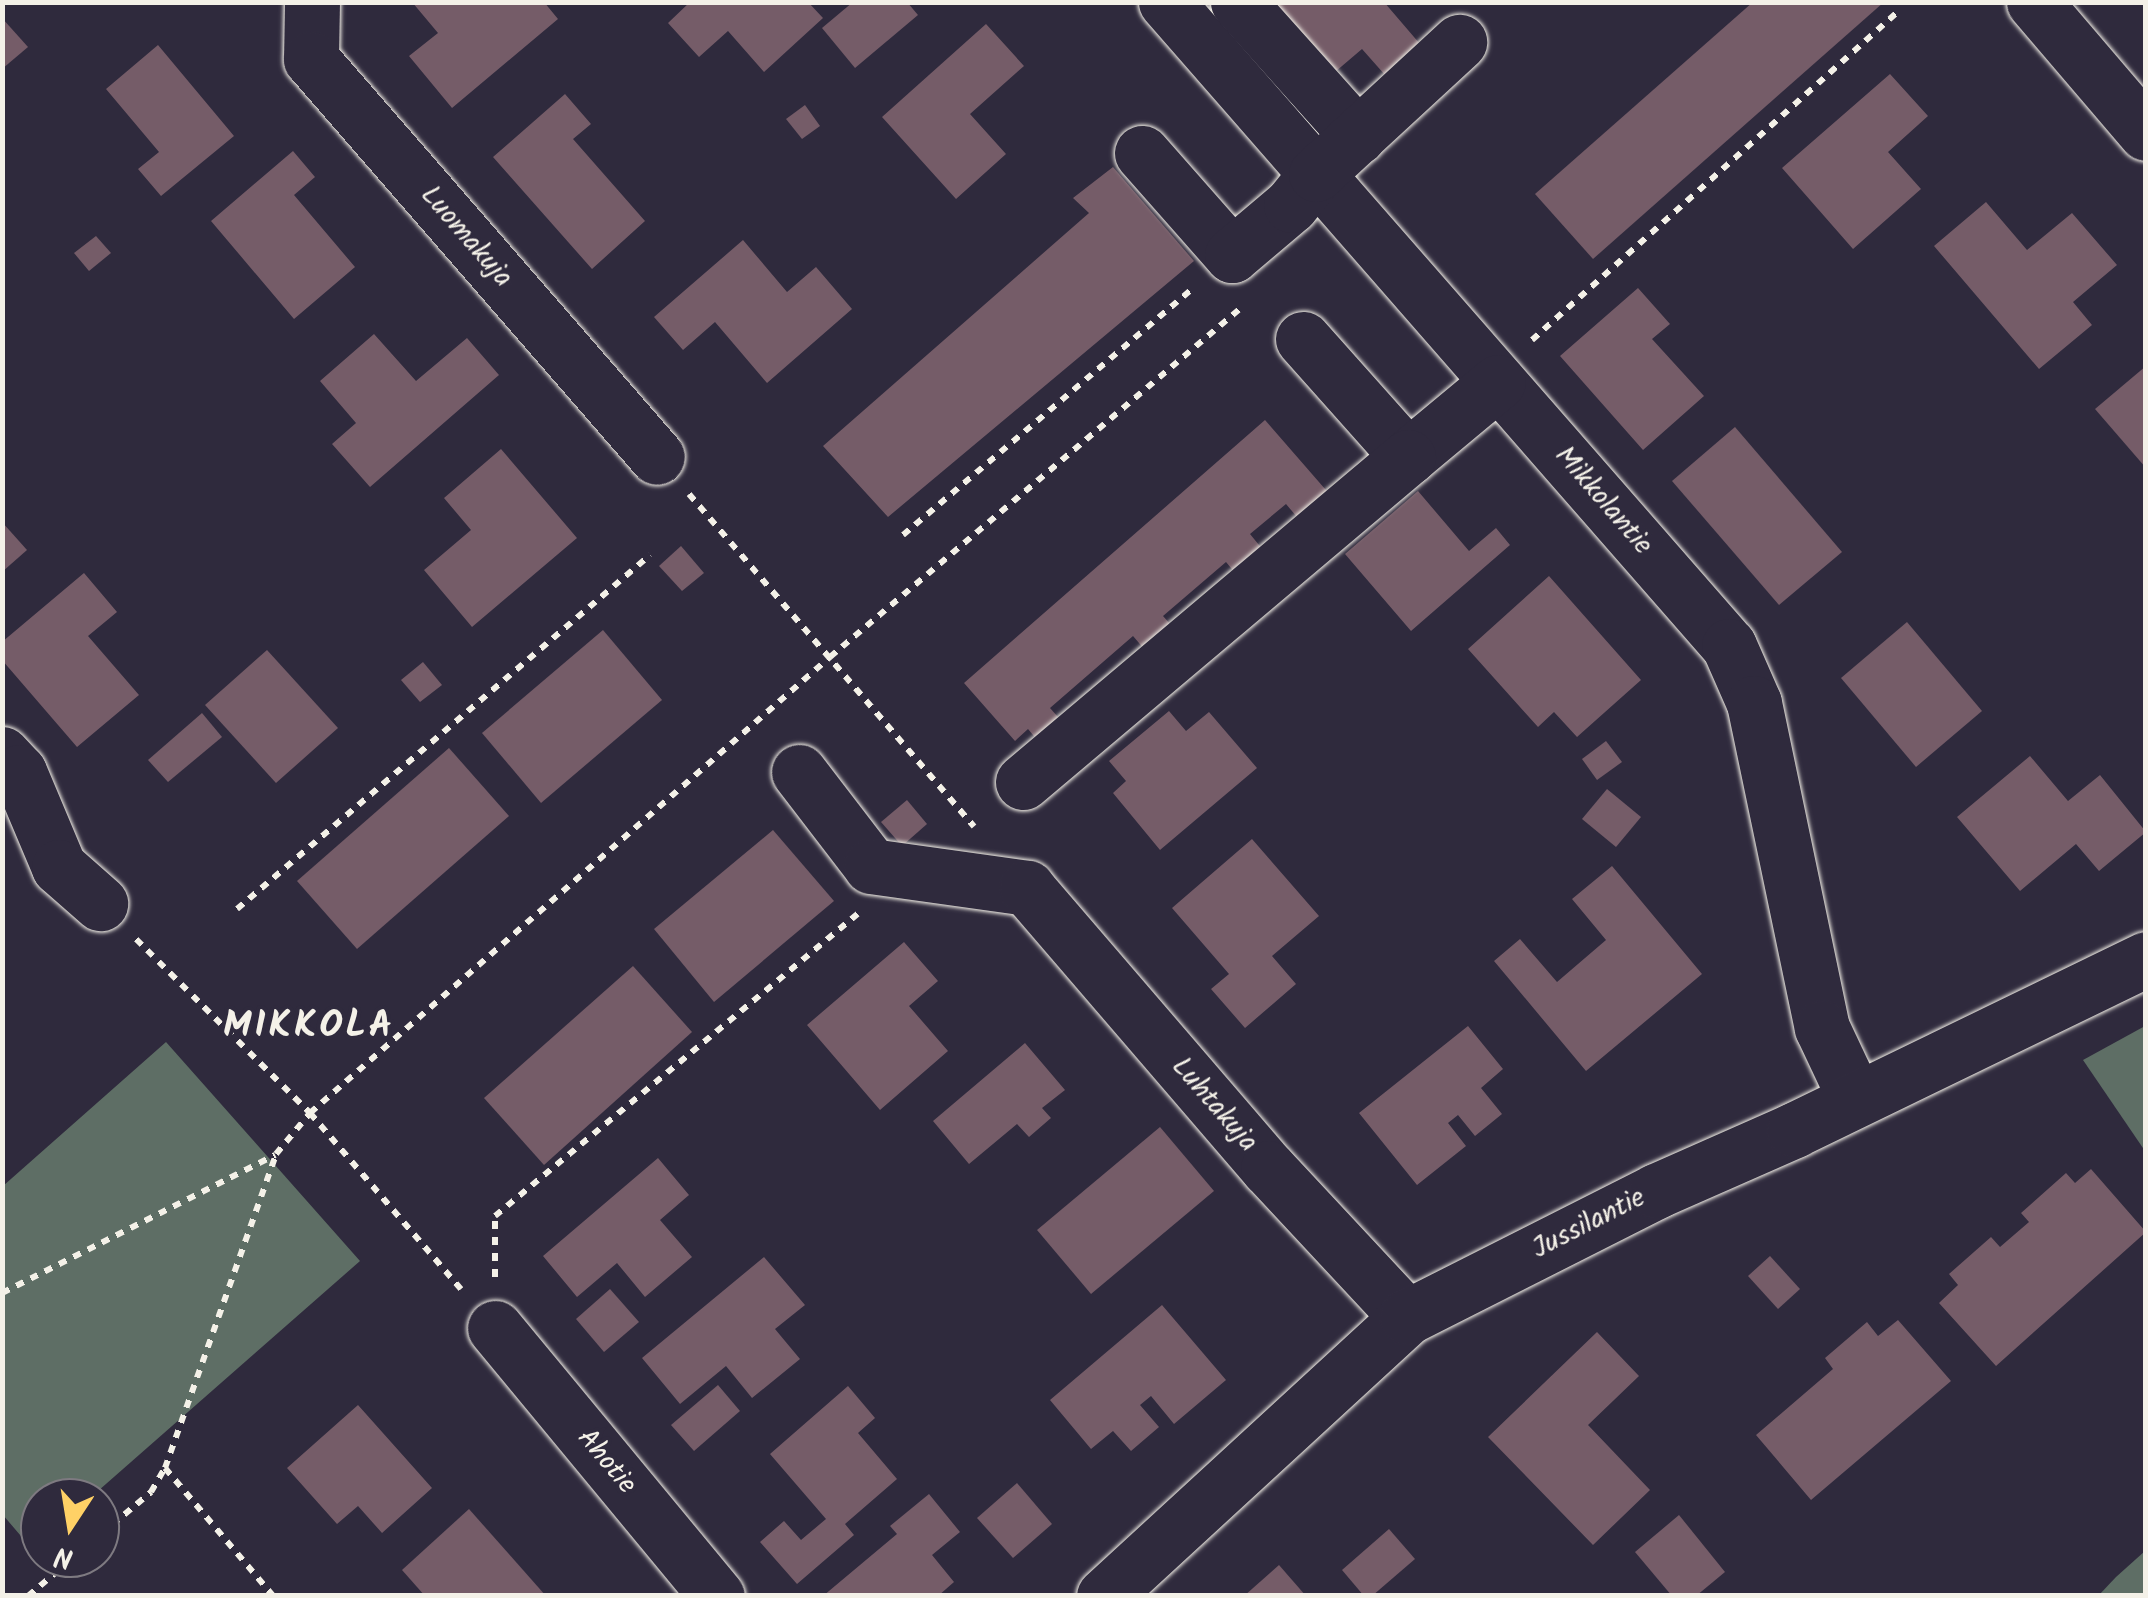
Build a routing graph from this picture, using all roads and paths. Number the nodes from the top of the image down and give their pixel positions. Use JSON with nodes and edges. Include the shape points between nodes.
{"nodes":[{"id":1,"x":312,"y":2,"type":"edge"},
{"id":2,"x":1166,"y":2,"type":"edge"},
{"id":3,"x":1238,"y":2,"type":"edge"},
{"id":4,"x":2034,"y":2,"type":"edge"},
{"id":5,"x":1900,"y":10,"type":"dead end"},
{"id":6,"x":1459,"y":42,"type":"dead end"},
{"id":7,"x":2146,"y":133,"type":"edge"},
{"id":8,"x":1358,"y":136,"type":"junction"},
{"id":9,"x":1142,"y":153,"type":"dead end"},
{"id":10,"x":1316,"y":174,"type":"junction"},
{"id":11,"x":1250,"y":240,"type":"junction"},
{"id":12,"x":1303,"y":339,"type":"dead end"},
{"id":13,"x":1496,"y":379,"type":"junction"},
{"id":14,"x":657,"y":457,"type":"joint"},
{"id":15,"x":1408,"y":457,"type":"junction"},
{"id":16,"x":903,"y":535,"type":"dead end"},
{"id":17,"x":650,"y":555,"type":"dead end"},
{"id":18,"x":830,"y":657,"type":"junction"},
{"id":19,"x":2,"y":754,"type":"edge"},
{"id":20,"x":798,"y":772,"type":"dead end"},
{"id":21,"x":1024,"y":782,"type":"dead end"},
{"id":22,"x":908,"y":871,"type":"junction"},
{"id":23,"x":1026,"y":888,"type":"junction"},
{"id":24,"x":100,"y":903,"type":"joint"},
{"id":25,"x":236,"y":909,"type":"dead end"},
{"id":26,"x":2146,"y":959,"type":"edge"},
{"id":27,"x":1856,"y":1098,"type":"junction"},
{"id":28,"x":310,"y":1113,"type":"junction"},
{"id":29,"x":276,"y":1154,"type":"junction"},
{"id":30,"x":2,"y":1293,"type":"edge"},
{"id":31,"x":1407,"y":1317,"type":"junction"},
{"id":32,"x":495,"y":1328,"type":"junction"},
{"id":33,"x":166,"y":1468,"type":"junction"},
{"id":34,"x":120,"y":1518,"type":"edge"},
{"id":35,"x":49,"y":1578,"type":"edge"},
{"id":36,"x":28,"y":1596,"type":"edge"},
{"id":37,"x":273,"y":1596,"type":"edge"},
{"id":38,"x":717,"y":1596,"type":"edge"},
{"id":39,"x":1104,"y":1596,"type":"edge"}],
"edges":[{"from":1,"to":14,"type":"street","name":"Luomakuja","via":[[311,59]]},
{"from":2,"to":10,"type":"street","name":"Mikkolantie"},
{"from":3,"to":8,"type":"street"},
{"from":4,"to":7,"type":"street"},
{"from":5,"to":13,"type":"path"},
{"from":6,"to":8,"type":"street"},
{"from":8,"to":10,"type":"street"},
{"from":9,"to":11,"type":"street"},
{"from":10,"to":11,"type":"street"},
{"from":10,"to":13,"type":"street","name":"Mikkolantie"},
{"from":11,"to":16,"type":"path"},
{"from":11,"to":18,"type":"path","via":[[1242,308]]},
{"from":12,"to":15,"type":"street"},
{"from":13,"to":15,"type":"street"},
{"from":13,"to":27,"type":"street","name":"Mikkolantie","via":[[1729,646],[1754,703],[1822,1028]]},
{"from":14,"to":18,"type":"path"},
{"from":15,"to":21,"type":"street"},
{"from":17,"to":25,"type":"path"},
{"from":18,"to":23,"type":"path"},
{"from":18,"to":28,"type":"path"},
{"from":19,"to":24,"type":"street","via":[[19,772],[60,867]]},
{"from":20,"to":22,"type":"street","via":[[871,866]]},
{"from":22,"to":23,"type":"street"},
{"from":22,"to":32,"type":"path","via":[[496,1216]]},
{"from":23,"to":31,"type":"street","name":"Luhtakuja"},
{"from":24,"to":28,"type":"path"},
{"from":26,"to":27,"type":"street","name":"Jussilantie"},
{"from":27,"to":31,"type":"street","name":"Jussilantie"},
{"from":28,"to":29,"type":"path"},
{"from":28,"to":32,"type":"path"},
{"from":29,"to":30,"type":"path"},
{"from":29,"to":33,"type":"path"},
{"from":31,"to":39,"type":"street","name":"Jussilantie"},
{"from":32,"to":38,"type":"street","name":"Ahotie"},
{"from":33,"to":34,"type":"path","via":[[152,1492]]},
{"from":33,"to":37,"type":"path"},
{"from":35,"to":36,"type":"path"}]}
